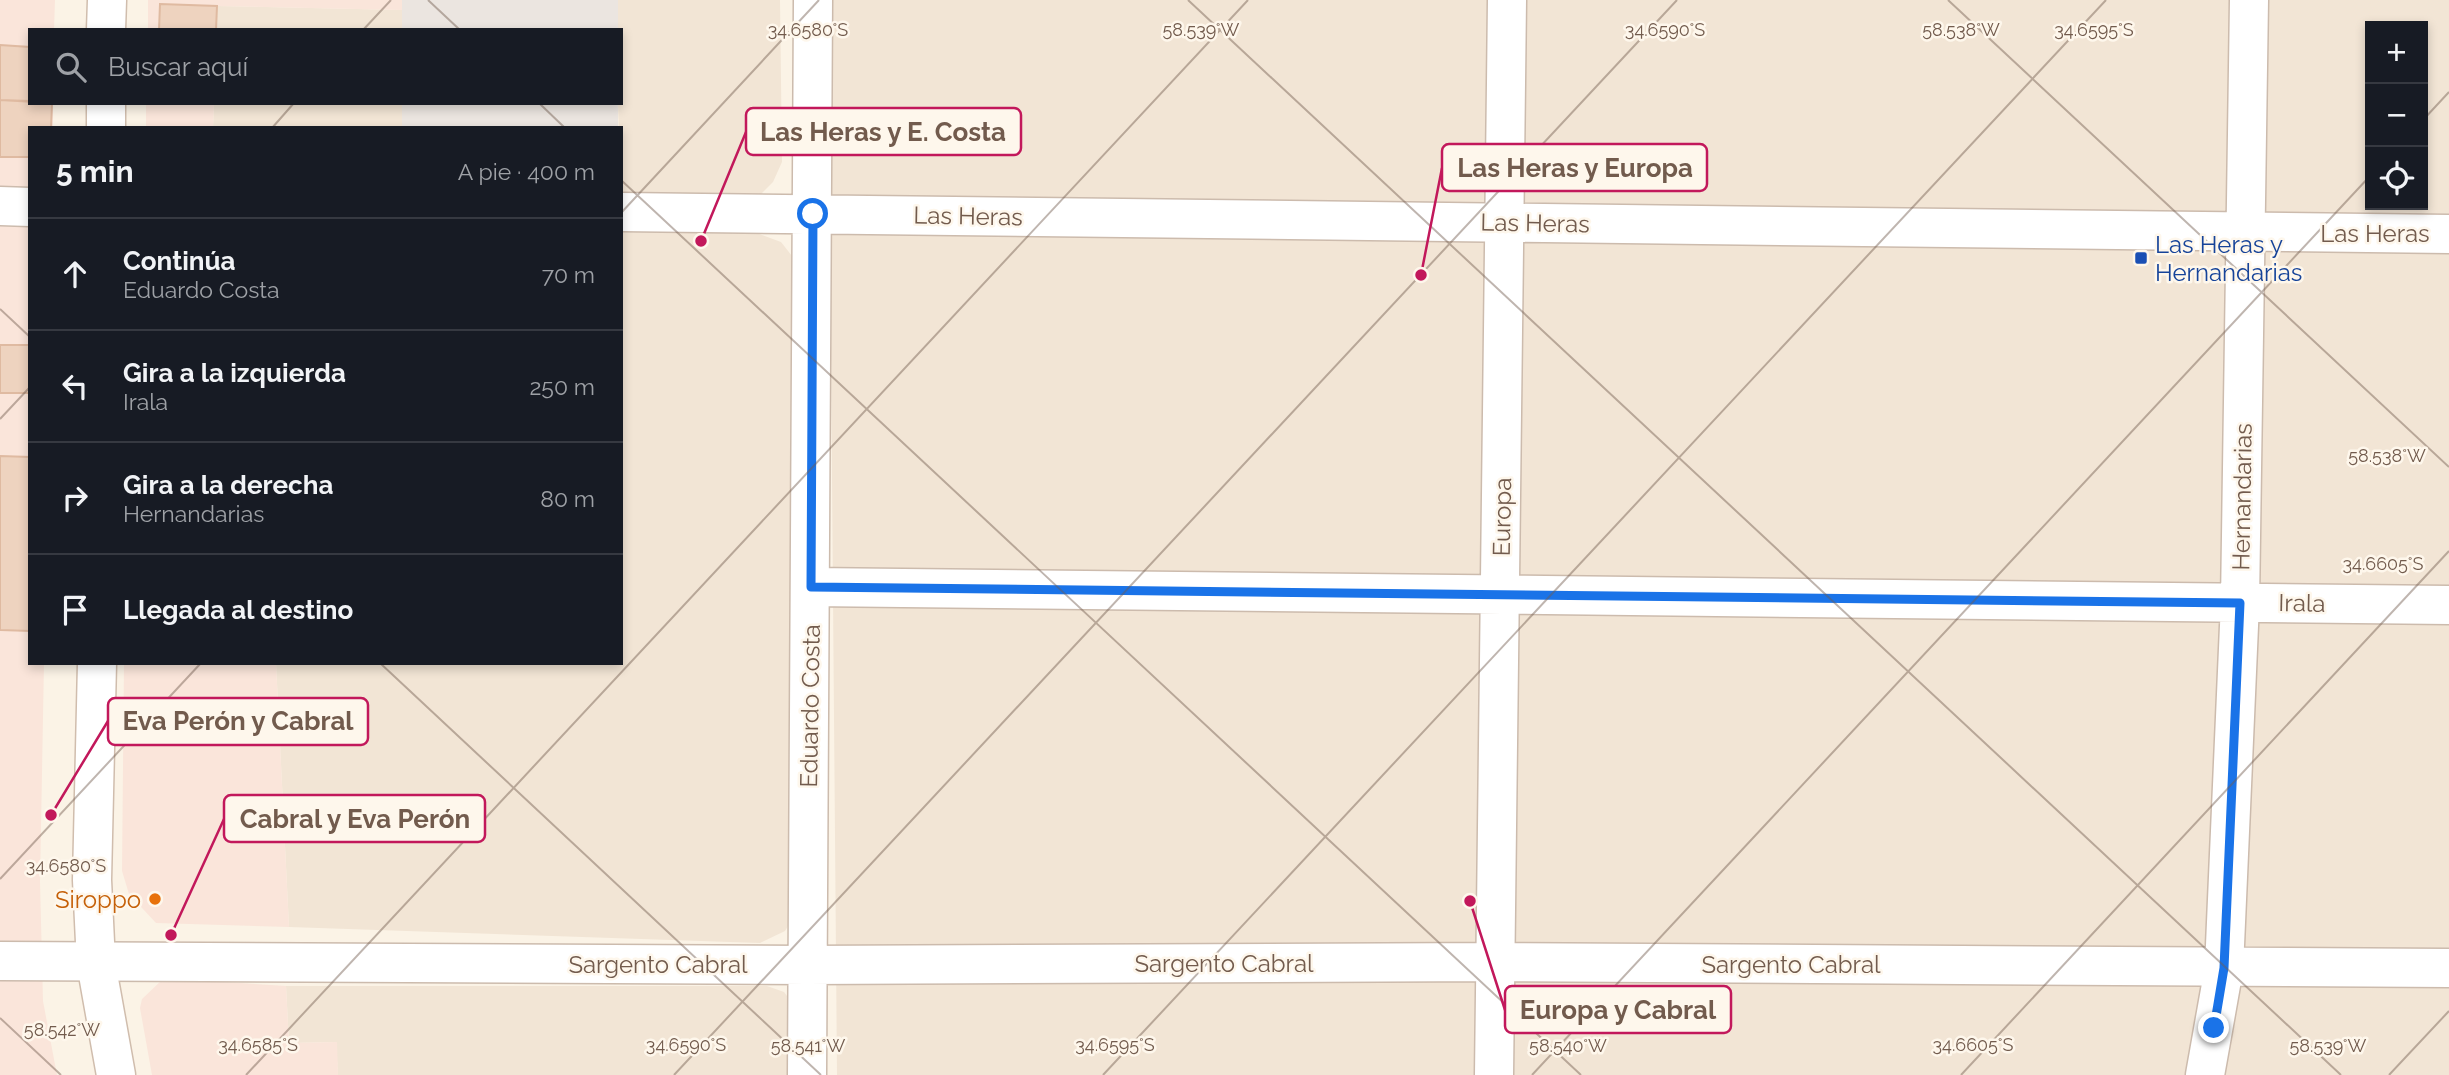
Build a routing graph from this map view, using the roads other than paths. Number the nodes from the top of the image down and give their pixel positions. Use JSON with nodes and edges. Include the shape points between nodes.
{"nodes":[{"id":1,"x":107,"y":0,"type":"edge"},
{"id":2,"x":813,"y":0,"type":"edge"},
{"id":3,"x":1507,"y":0,"type":"edge"},
{"id":4,"x":2249,"y":0,"type":"edge"},
{"id":5,"x":106,"y":28,"type":"edge"},
{"id":6,"x":106,"y":105,"type":"edge"},
{"id":7,"x":106,"y":126,"type":"edge"},
{"id":8,"x":0,"y":206,"type":"edge"},
{"id":9,"x":28,"y":207,"type":"edge"},
{"id":10,"x":623,"y":212,"type":"edge"},
{"id":11,"x":813,"y":214,"type":"junction"},
{"id":12,"x":1505,"y":223,"type":"junction"},
{"id":13,"x":2246,"y":233,"type":"junction"},
{"id":14,"x":2449,"y":234,"type":"edge"},
{"id":15,"x":811,"y":587,"type":"junction"},
{"id":16,"x":1501,"y":595,"type":"junction"},
{"id":17,"x":2240,"y":603,"type":"junction"},
{"id":18,"x":2449,"y":605,"type":"edge"},
{"id":19,"x":97,"y":665,"type":"edge"},
{"id":20,"x":0,"y":961,"type":"edge"},
{"id":21,"x":1495,"y":962,"type":"junction"},
{"id":22,"x":96,"y":963,"type":"junction"},
{"id":23,"x":807,"y":965,"type":"junction"},
{"id":24,"x":2224,"y":968,"type":"junction"},
{"id":25,"x":2449,"y":968,"type":"edge"},
{"id":26,"x":116,"y":1075,"type":"edge"},
{"id":27,"x":807,"y":1075,"type":"edge"},
{"id":28,"x":1494,"y":1075,"type":"edge"},
{"id":29,"x":2205,"y":1075,"type":"edge"}],
"edges":[{"from":1,"to":5,"type":"street"},
{"from":2,"to":11,"type":"street","name":"Eduardo Costa"},
{"from":3,"to":12,"type":"street","name":"Europa"},
{"from":4,"to":13,"type":"street","name":"Hernandarias"},
{"from":6,"to":7,"type":"street"},
{"from":8,"to":9,"type":"street"},
{"from":10,"to":11,"type":"street","name":"Las Heras"},
{"from":11,"to":12,"type":"street","name":"Las Heras"},
{"from":11,"to":15,"type":"street","name":"Eduardo Costa"},
{"from":12,"to":13,"type":"street","name":"Las Heras"},
{"from":12,"to":16,"type":"street","name":"Europa"},
{"from":13,"to":14,"type":"street","name":"Las Heras"},
{"from":13,"to":17,"type":"street","name":"Hernandarias"},
{"from":15,"to":16,"type":"street","name":"Irala"},
{"from":15,"to":23,"type":"street","name":"Eduardo Costa"},
{"from":16,"to":17,"type":"street","name":"Irala"},
{"from":16,"to":21,"type":"street","name":"Europa"},
{"from":17,"to":18,"type":"street","name":"Irala"},
{"from":17,"to":24,"type":"street","name":"Hernandarias"},
{"from":19,"to":22,"type":"street","via":[[92,880]]},
{"from":20,"to":22,"type":"street","name":"Sargento Cabral"},
{"from":21,"to":23,"type":"street","name":"Sargento Cabral"},
{"from":21,"to":24,"type":"street","name":"Sargento Cabral"},
{"from":21,"to":28,"type":"street","name":"Europa"},
{"from":22,"to":23,"type":"street","name":"Sargento Cabral"},
{"from":22,"to":26,"type":"street"},
{"from":23,"to":27,"type":"street","name":"Eduardo Costa"},
{"from":24,"to":25,"type":"street","name":"Sargento Cabral"},
{"from":24,"to":29,"type":"street","name":"Hernandarias"}]}
